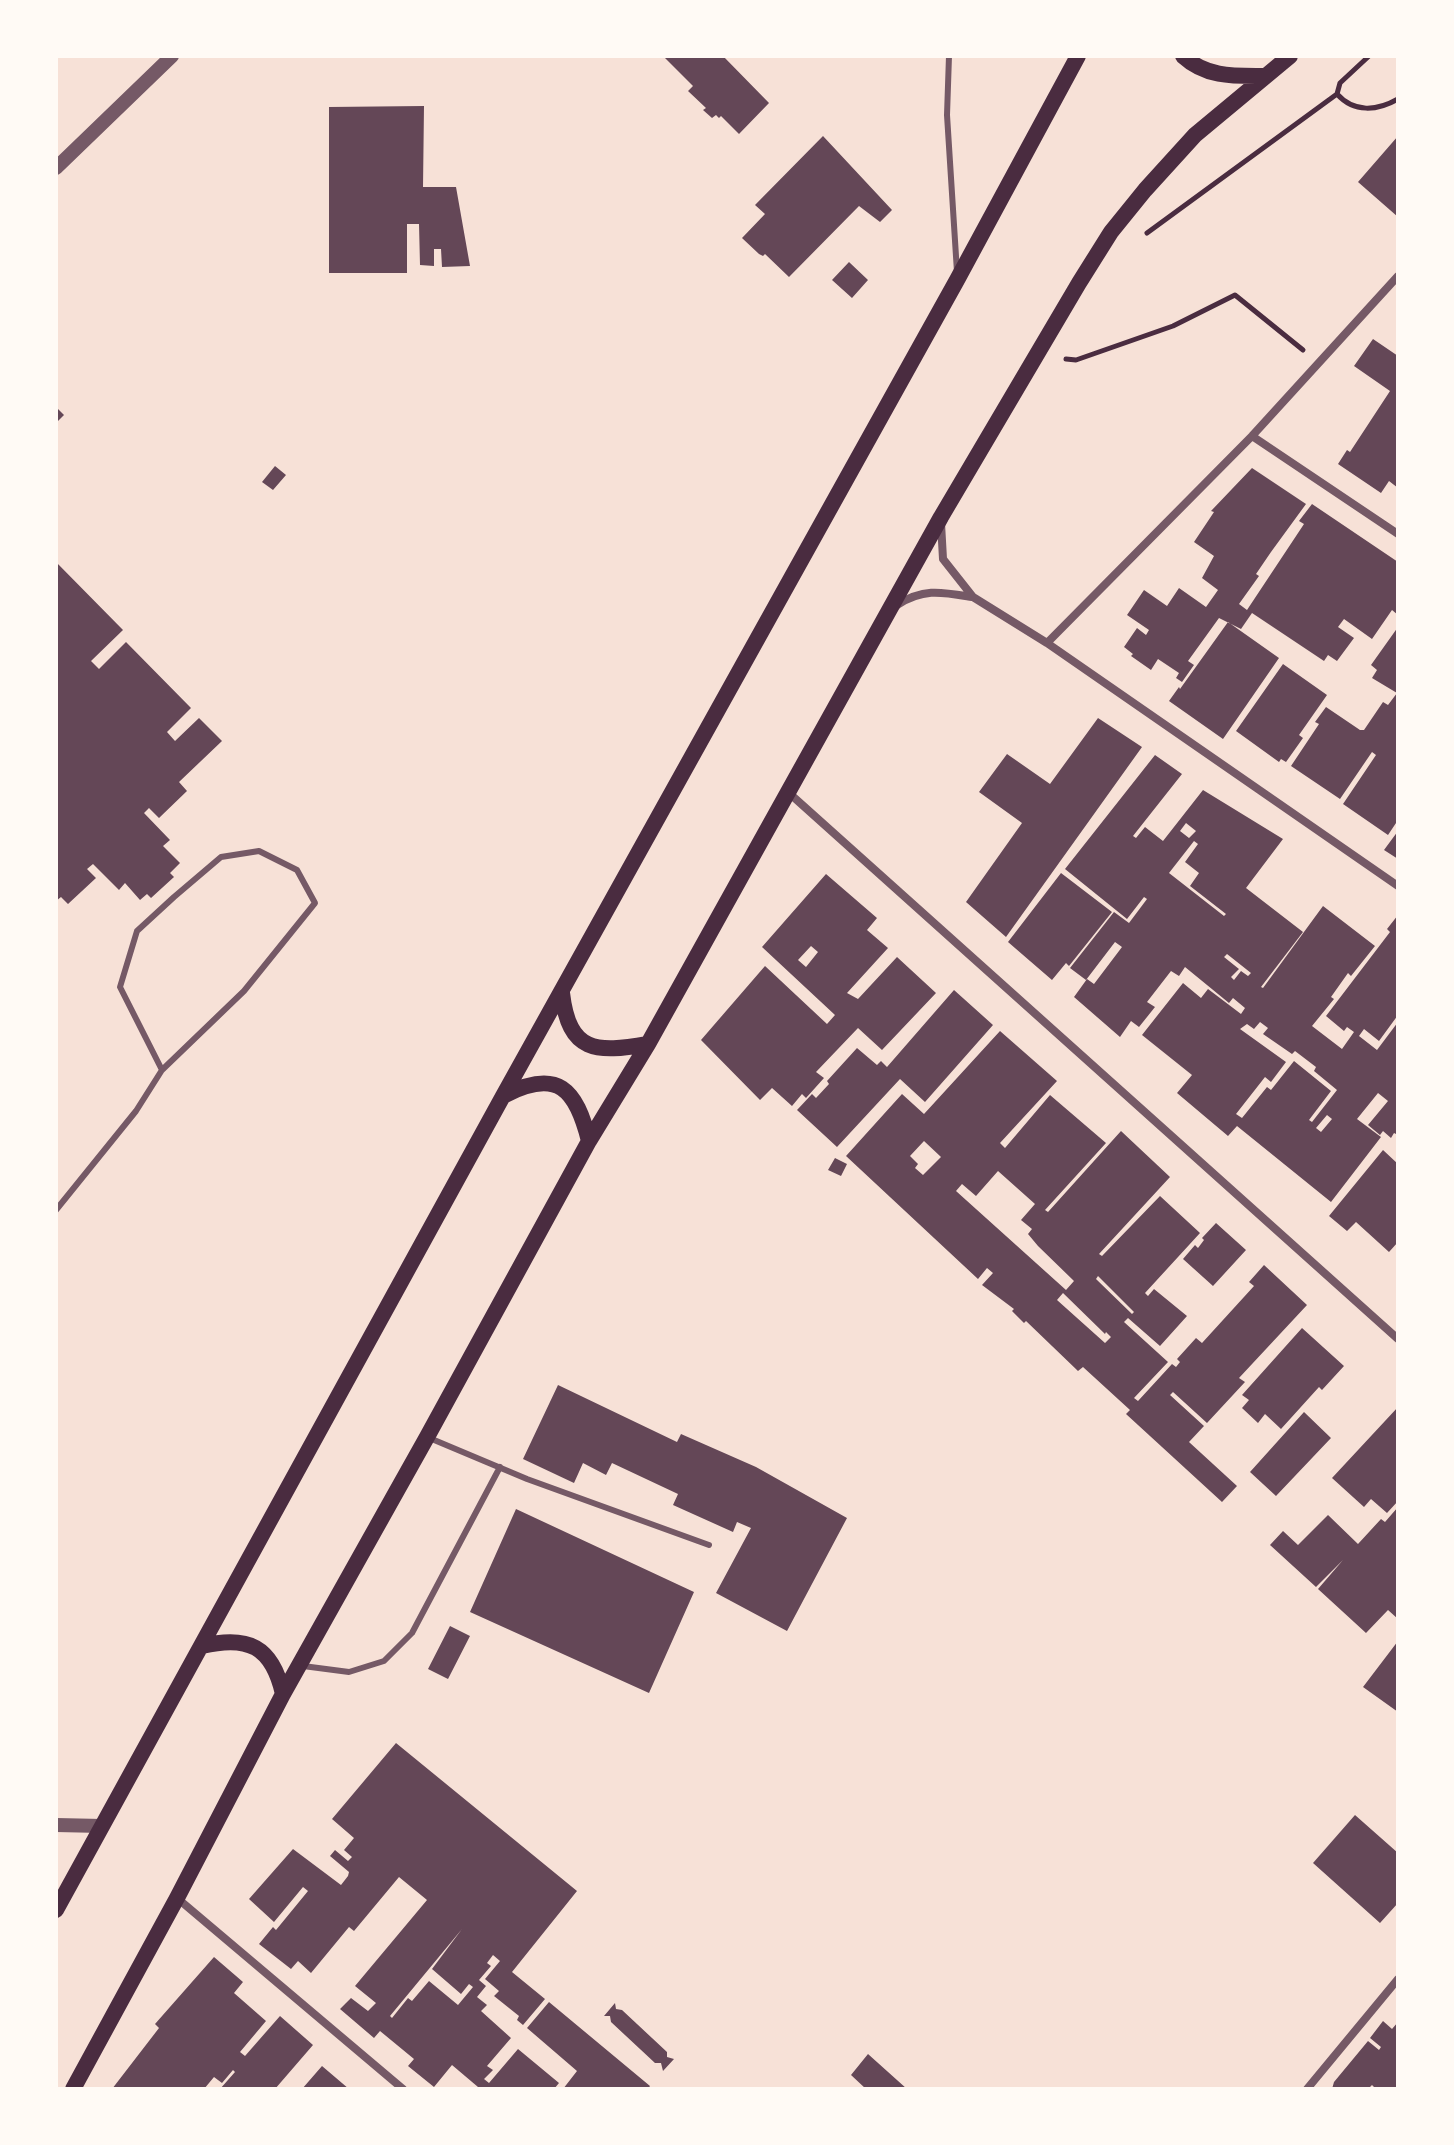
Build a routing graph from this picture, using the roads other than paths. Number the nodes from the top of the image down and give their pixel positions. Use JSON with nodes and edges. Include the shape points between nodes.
{"nodes":[{"id":1,"x":172,"y":56,"type":"edge"},
{"id":2,"x":949,"y":56,"type":"edge"},
{"id":3,"x":1078,"y":56,"type":"edge"},
{"id":4,"x":1183,"y":56,"type":"edge"},
{"id":5,"x":1290,"y":56,"type":"edge"},
{"id":6,"x":1266,"y":76,"type":"junction"},
{"id":7,"x":56,"y":168,"type":"edge"},
{"id":8,"x":1398,"y":276,"type":"edge"},
{"id":9,"x":957,"y":280,"type":"junction"},
{"id":10,"x":1252,"y":436,"type":"junction"},
{"id":11,"x":941,"y":517,"type":"junction"},
{"id":12,"x":1398,"y":534,"type":"edge"},
{"id":13,"x":973,"y":597,"type":"junction"},
{"id":14,"x":889,"y":610,"type":"junction"},
{"id":15,"x":1047,"y":643,"type":"junction"},
{"id":16,"x":789,"y":793,"type":"junction"},
{"id":17,"x":1398,"y":886,"type":"edge"},
{"id":18,"x":562,"y":993,"type":"junction"},
{"id":19,"x":648,"y":1044,"type":"junction"},
{"id":20,"x":162,"y":1070,"type":"junction"},
{"id":21,"x":503,"y":1096,"type":"junction"},
{"id":22,"x":589,"y":1141,"type":"junction"},
{"id":23,"x":56,"y":1210,"type":"edge"},
{"id":24,"x":1398,"y":1339,"type":"edge"},
{"id":25,"x":427,"y":1437,"type":"junction"},
{"id":26,"x":500,"y":1467,"type":"junction"},
{"id":27,"x":709,"y":1545,"type":"dead end"},
{"id":28,"x":202,"y":1646,"type":"junction"},
{"id":29,"x":299,"y":1666,"type":"junction"},
{"id":30,"x":283,"y":1694,"type":"junction"},
{"id":31,"x":56,"y":1825,"type":"edge"},
{"id":32,"x":102,"y":1826,"type":"junction"},
{"id":33,"x":177,"y":1898,"type":"junction"},
{"id":34,"x":57,"y":1903,"type":"edge"},
{"id":35,"x":1398,"y":1979,"type":"edge"},
{"id":36,"x":73,"y":2089,"type":"edge"},
{"id":37,"x":403,"y":2089,"type":"edge"},
{"id":38,"x":1307,"y":2089,"type":"edge"}],
"edges":[{"from":1,"to":7,"type":"street"},
{"from":2,"to":9,"type":"lane","via":[[947,115]]},
{"from":3,"to":9,"type":"main road"},
{"from":4,"to":6,"type":"main road","via":[[1216,74]]},
{"from":5,"to":6,"type":"main road"},
{"from":6,"to":11,"type":"main road","via":[[1195,135],[1111,232]]},
{"from":8,"to":10,"type":"street"},
{"from":9,"to":18,"type":"main road"},
{"from":10,"to":12,"type":"street"},
{"from":10,"to":15,"type":"street"},
{"from":11,"to":13,"type":"street","via":[[943,559]]},
{"from":11,"to":14,"type":"main road"},
{"from":13,"to":14,"type":"street","via":[[915,594]]},
{"from":13,"to":15,"type":"street"},
{"from":14,"to":16,"type":"main road"},
{"from":15,"to":17,"type":"street"},
{"from":16,"to":19,"type":"main road"},
{"from":16,"to":24,"type":"street"},
{"from":18,"to":19,"type":"main road","via":[[572,1032],[589,1045],[606,1049]]},
{"from":18,"to":21,"type":"main road"},
{"from":19,"to":22,"type":"main road"},
{"from":20,"to":20,"type":"lane","via":[[244,991],[315,903],[297,870],[259,851],[221,857],[137,931],[120,987]]},
{"from":20,"to":23,"type":"lane","via":[[136,1111]]},
{"from":21,"to":22,"type":"main road","via":[[538,1082],[556,1085],[576,1101]]},
{"from":21,"to":28,"type":"main road"},
{"from":22,"to":25,"type":"main road"},
{"from":25,"to":26,"type":"lane"},
{"from":25,"to":29,"type":"main road"},
{"from":26,"to":27,"type":"lane"},
{"from":26,"to":29,"type":"lane","via":[[412,1633],[384,1661],[349,1672]]},
{"from":28,"to":30,"type":"main road","via":[[234,1641],[259,1651],[277,1670]]},
{"from":28,"to":32,"type":"main road"},
{"from":29,"to":30,"type":"main road"},
{"from":30,"to":33,"type":"main road"},
{"from":31,"to":32,"type":"street"},
{"from":32,"to":34,"type":"main road"},
{"from":33,"to":36,"type":"main road"},
{"from":33,"to":37,"type":"street"},
{"from":35,"to":38,"type":"street"}]}
